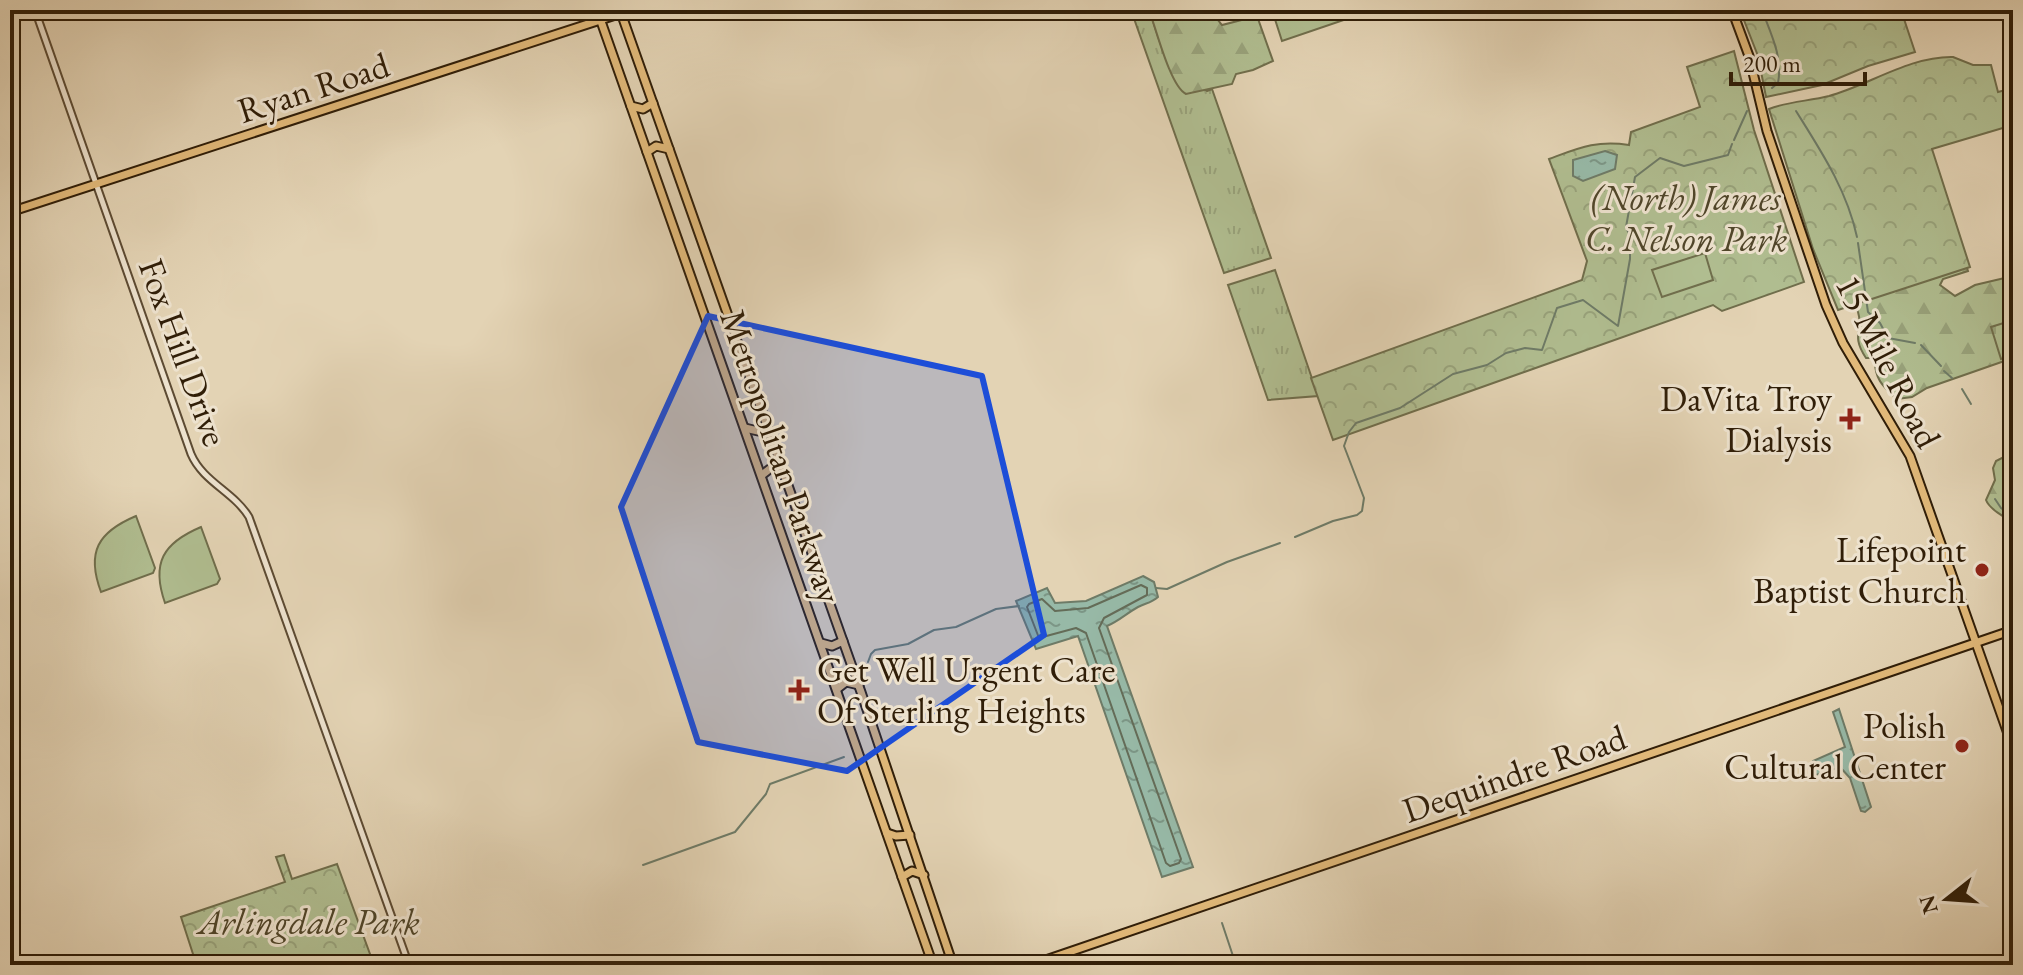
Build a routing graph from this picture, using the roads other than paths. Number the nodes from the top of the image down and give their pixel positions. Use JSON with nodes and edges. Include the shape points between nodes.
{"nodes":[{"id":1,"x":35,"y":10,"type":"edge"},
{"id":2,"x":597,"y":10,"type":"edge"},
{"id":3,"x":631,"y":10,"type":"edge"},
{"id":4,"x":1732,"y":10,"type":"edge"},
{"id":5,"x":621,"y":12,"type":"edge"},
{"id":6,"x":601,"y":20,"type":"junction"},
{"id":7,"x":653,"y":103,"type":"junction"},
{"id":8,"x":631,"y":106,"type":"junction"},
{"id":9,"x":669,"y":149,"type":"junction"},
{"id":10,"x":647,"y":152,"type":"junction"},
{"id":11,"x":95,"y":185,"type":"junction"},
{"id":12,"x":10,"y":212,"type":"edge"},
{"id":13,"x":767,"y":425,"type":"junction"},
{"id":14,"x":745,"y":428,"type":"junction"},
{"id":15,"x":783,"y":471,"type":"junction"},
{"id":16,"x":762,"y":475,"type":"junction"},
{"id":17,"x":2013,"y":630,"type":"edge"},
{"id":18,"x":843,"y":641,"type":"junction"},
{"id":19,"x":821,"y":643,"type":"junction"},
{"id":20,"x":1977,"y":643,"type":"junction"},
{"id":21,"x":859,"y":685,"type":"junction"},
{"id":22,"x":837,"y":689,"type":"junction"},
{"id":23,"x":2013,"y":748,"type":"edge"},
{"id":24,"x":887,"y":833,"type":"junction"},
{"id":25,"x":910,"y":835,"type":"junction"},
{"id":26,"x":924,"y":875,"type":"junction"},
{"id":27,"x":902,"y":877,"type":"junction"},
{"id":28,"x":952,"y":962,"type":"edge"},
{"id":29,"x":932,"y":963,"type":"edge"},
{"id":30,"x":409,"y":965,"type":"edge"},
{"id":31,"x":1031,"y":965,"type":"edge"}],
"edges":[{"from":1,"to":11,"type":"street","name":"Fox Hill Drive"},
{"from":2,"to":6,"type":"main road","name":"Metropolitan Parkway"},
{"from":3,"to":5,"type":"main road","name":"Ryan Road"},
{"from":4,"to":20,"type":"main road","name":"15 Mile Road","via":[[1826,305],[1910,456]]},
{"from":5,"to":6,"type":"main road","name":"Ryan Road"},
{"from":5,"to":7,"type":"main road","name":"Metropolitan Parkway"},
{"from":6,"to":8,"type":"main road","name":"Metropolitan Parkway"},
{"from":6,"to":11,"type":"main road","name":"Ryan Road"},
{"from":7,"to":8,"type":"main road","via":[[643,109]]},
{"from":7,"to":9,"type":"main road","name":"Metropolitan Parkway"},
{"from":8,"to":10,"type":"main road","name":"Metropolitan Parkway"},
{"from":9,"to":10,"type":"main road","via":[[656,146]]},
{"from":9,"to":13,"type":"main road","name":"Metropolitan Parkway"},
{"from":10,"to":14,"type":"main road","name":"Metropolitan Parkway"},
{"from":11,"to":12,"type":"main road","name":"Ryan Road"},
{"from":11,"to":30,"type":"street","name":"Fox Hill Drive","via":[[194,460],[249,517]]},
{"from":13,"to":14,"type":"main road","via":[[758,431]]},
{"from":13,"to":15,"type":"main road","name":"Metropolitan Parkway"},
{"from":14,"to":16,"type":"main road","name":"Metropolitan Parkway"},
{"from":15,"to":16,"type":"main road","via":[[771,468]]},
{"from":15,"to":18,"type":"main road","name":"Metropolitan Parkway"},
{"from":16,"to":19,"type":"main road","name":"Metropolitan Parkway"},
{"from":17,"to":20,"type":"main road","name":"Dequindre Road"},
{"from":18,"to":19,"type":"main road"},
{"from":18,"to":21,"type":"main road","name":"Metropolitan Parkway"},
{"from":19,"to":22,"type":"main road","name":"Metropolitan Parkway"},
{"from":20,"to":23,"type":"main road","name":"15 Mile Road"},
{"from":20,"to":31,"type":"main road","name":"Dequindre Road"},
{"from":21,"to":22,"type":"main road","via":[[846,682]]},
{"from":21,"to":25,"type":"main road","name":"Metropolitan Parkway"},
{"from":22,"to":24,"type":"main road","name":"Metropolitan Parkway"},
{"from":24,"to":25,"type":"main road"},
{"from":24,"to":27,"type":"main road","name":"Metropolitan Parkway"},
{"from":25,"to":26,"type":"main road","name":"Metropolitan Parkway"},
{"from":26,"to":27,"type":"main road","via":[[912,871]]},
{"from":26,"to":28,"type":"main road","name":"Metropolitan Parkway"},
{"from":27,"to":29,"type":"main road","name":"Metropolitan Parkway"},
{"from":28,"to":29,"type":"main road"}]}
